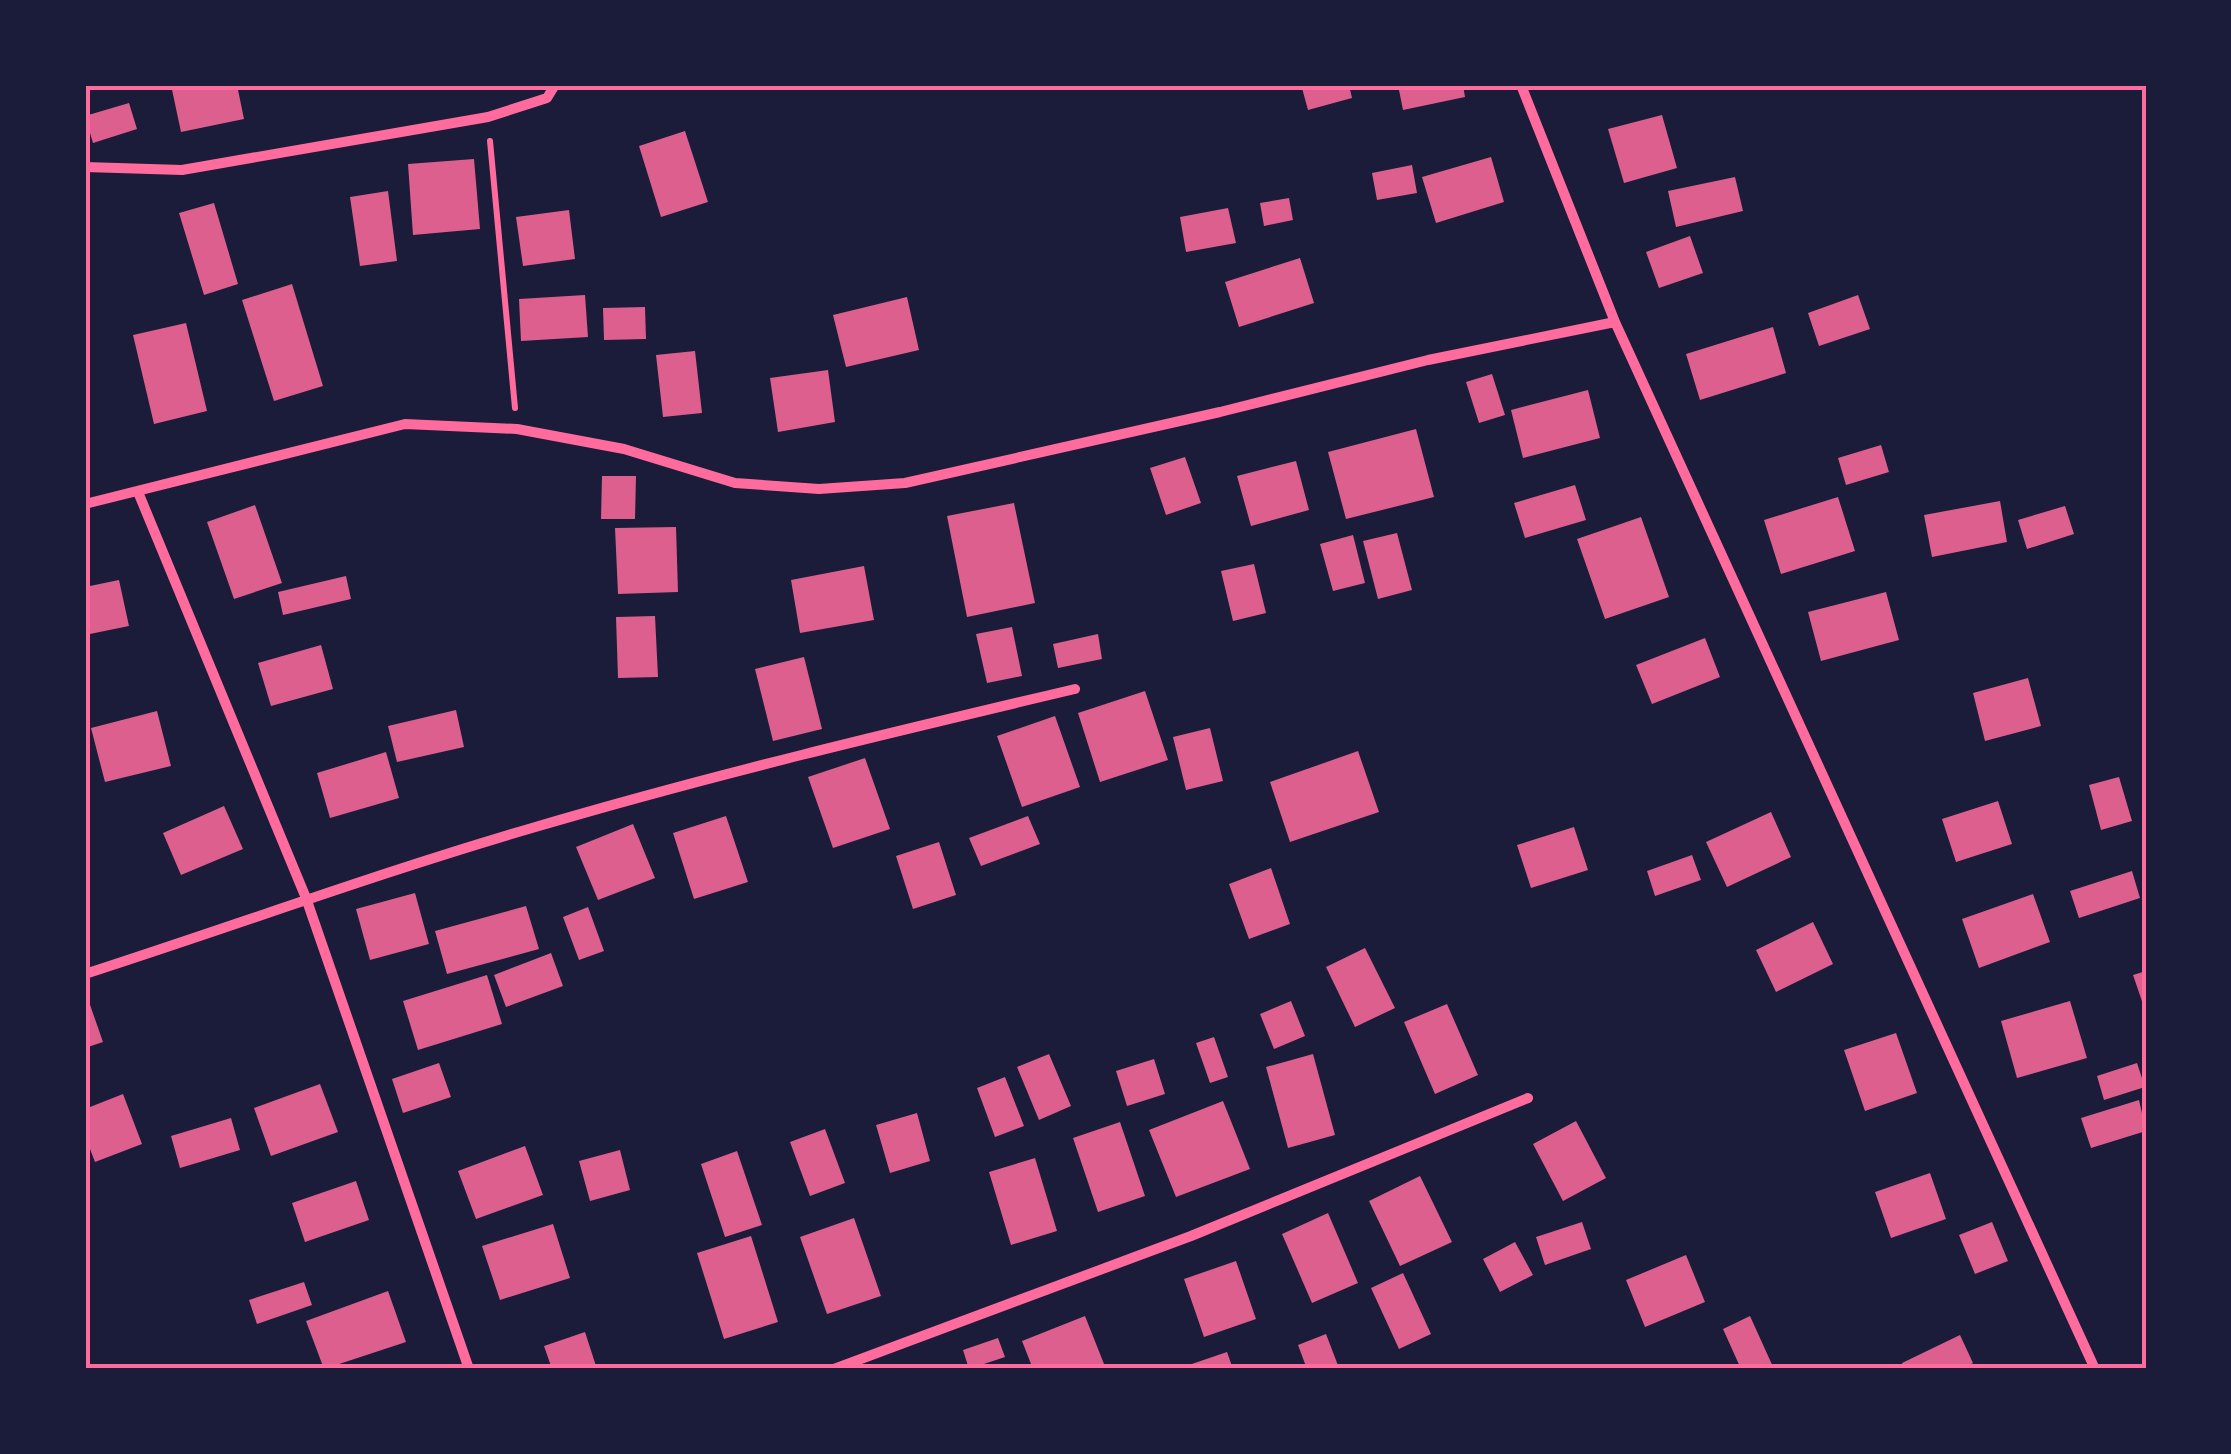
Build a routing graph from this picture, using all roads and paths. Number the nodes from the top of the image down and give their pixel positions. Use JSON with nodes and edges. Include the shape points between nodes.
{"nodes":[{"id":1,"x":555,"y":85,"type":"edge"},
{"id":2,"x":1521,"y":85,"type":"edge"},
{"id":3,"x":488,"y":117,"type":"junction"},
{"id":4,"x":85,"y":166,"type":"edge"},
{"id":5,"x":1615,"y":322,"type":"junction"},
{"id":6,"x":517,"y":429,"type":"junction"},
{"id":7,"x":138,"y":492,"type":"junction"},
{"id":8,"x":85,"y":504,"type":"edge"},
{"id":9,"x":1075,"y":689,"type":"dead end"},
{"id":10,"x":306,"y":898,"type":"junction"},
{"id":11,"x":85,"y":974,"type":"edge"},
{"id":12,"x":1528,"y":1098,"type":"dead end"},
{"id":13,"x":469,"y":1369,"type":"edge"},
{"id":14,"x":834,"y":1369,"type":"edge"},
{"id":15,"x":2095,"y":1369,"type":"edge"}],
"edges":[{"from":1,"to":3,"type":"street","via":[[547,98]]},
{"from":2,"to":5,"type":"street"},
{"from":3,"to":4,"type":"street","via":[[182,170]]},
{"from":3,"to":6,"type":"path"},
{"from":5,"to":6,"type":"street","via":[[905,483],[819,489],[735,483],[624,450]]},
{"from":5,"to":15,"type":"street"},
{"from":6,"to":7,"type":"street","via":[[404,424]]},
{"from":7,"to":8,"type":"street"},
{"from":7,"to":10,"type":"street"},
{"from":9,"to":10,"type":"street","via":[[772,760]]},
{"from":10,"to":11,"type":"street"},
{"from":10,"to":13,"type":"street"},
{"from":12,"to":14,"type":"street","via":[[1191,1236]]}]}
